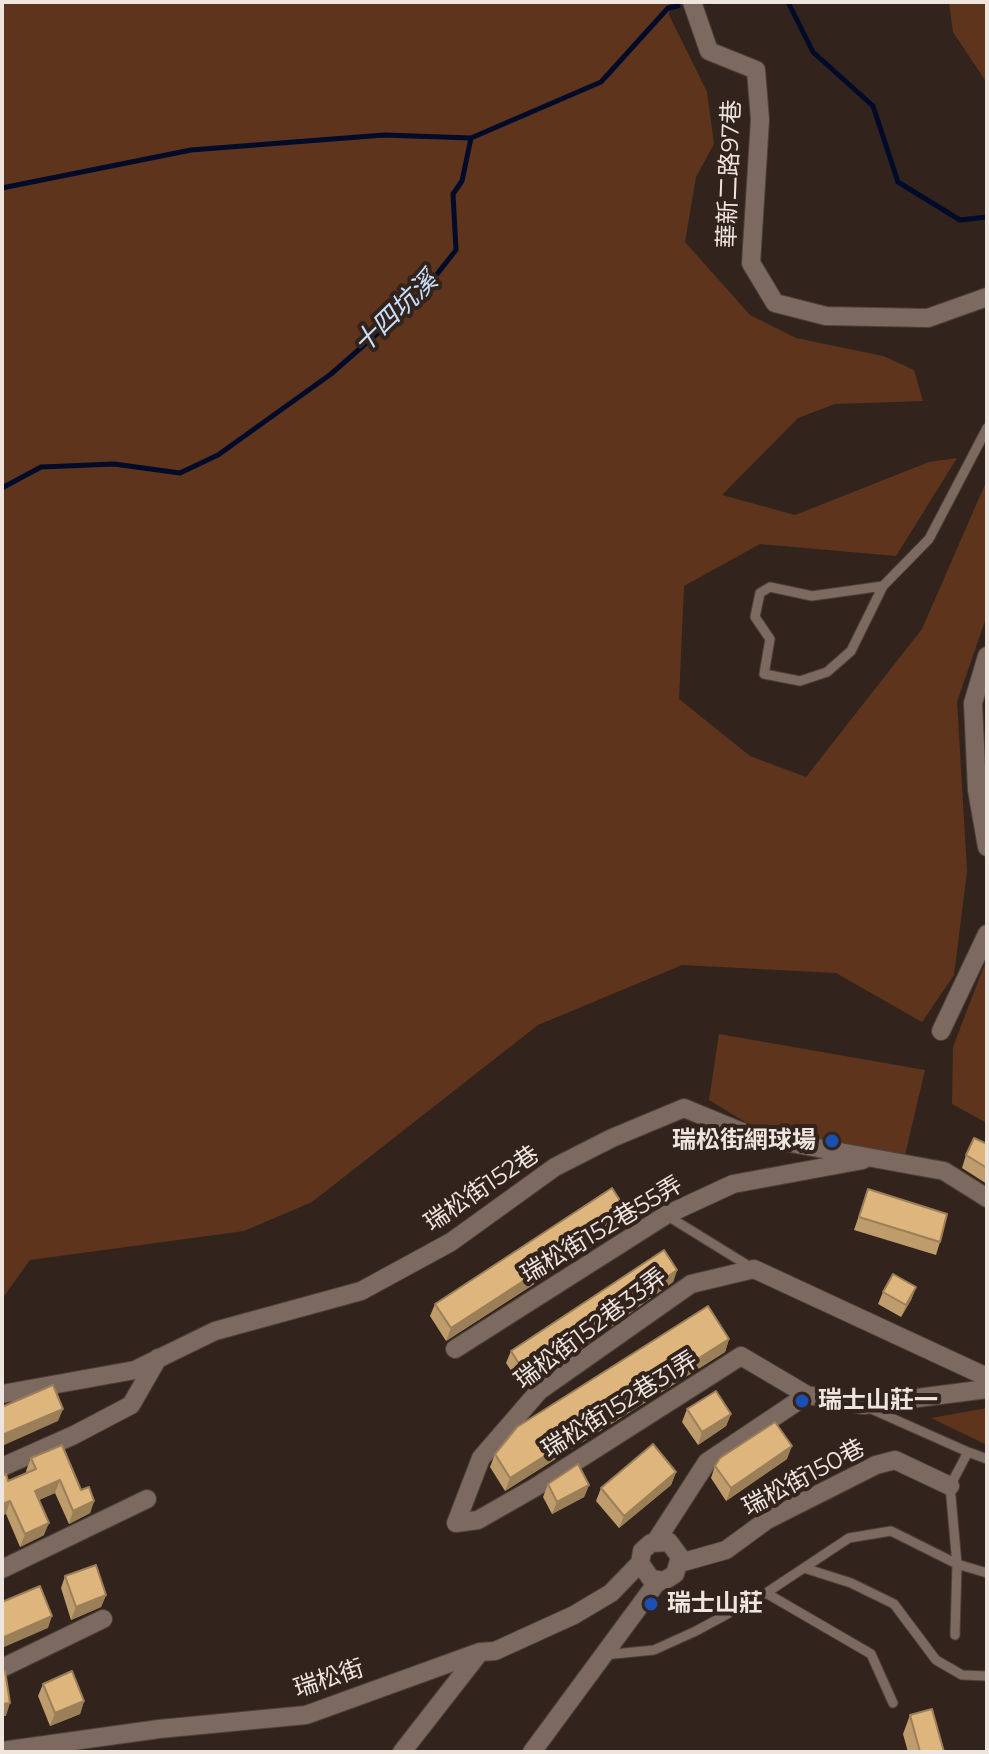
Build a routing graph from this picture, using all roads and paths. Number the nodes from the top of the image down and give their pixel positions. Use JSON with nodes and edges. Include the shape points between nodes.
{"nodes":[{"id":1,"x":692,"y":2,"type":"edge"},
{"id":2,"x":987,"y":297,"type":"edge"},
{"id":3,"x":987,"y":428,"type":"edge"},
{"id":4,"x":883,"y":586,"type":"junction"},
{"id":5,"x":987,"y":656,"type":"edge"},
{"id":6,"x":987,"y":847,"type":"edge"},
{"id":7,"x":987,"y":934,"type":"edge"},
{"id":8,"x":941,"y":1031,"type":"dead end"},
{"id":9,"x":877,"y":1158,"type":"junction"},
{"id":10,"x":987,"y":1198,"type":"edge"},
{"id":11,"x":666,"y":1215,"type":"junction"},
{"id":12,"x":754,"y":1269,"type":"junction"},
{"id":13,"x":455,"y":1349,"type":"dead end"},
{"id":14,"x":158,"y":1358,"type":"junction"},
{"id":15,"x":987,"y":1377,"type":"edge"},
{"id":16,"x":987,"y":1389,"type":"edge"},
{"id":17,"x":2,"y":1394,"type":"edge"},
{"id":18,"x":807,"y":1395,"type":"junction"},
{"id":19,"x":863,"y":1405,"type":"junction"},
{"id":20,"x":968,"y":1452,"type":"junction"},
{"id":21,"x":987,"y":1459,"type":"edge"},
{"id":22,"x":2,"y":1467,"type":"edge"},
{"id":23,"x":950,"y":1486,"type":"junction"},
{"id":24,"x":147,"y":1499,"type":"dead end"},
{"id":25,"x":456,"y":1523,"type":"joint"},
{"id":26,"x":656,"y":1541,"type":"junction"},
{"id":27,"x":640,"y":1563,"type":"junction"},
{"id":28,"x":680,"y":1563,"type":"junction"},
{"id":29,"x":957,"y":1564,"type":"junction"},
{"id":30,"x":804,"y":1568,"type":"junction"},
{"id":31,"x":2,"y":1569,"type":"edge"},
{"id":32,"x":987,"y":1573,"type":"edge"},
{"id":33,"x":658,"y":1581,"type":"junction"},
{"id":34,"x":766,"y":1593,"type":"junction"},
{"id":35,"x":103,"y":1619,"type":"dead end"},
{"id":36,"x":955,"y":1635,"type":"dead end"},
{"id":37,"x":480,"y":1652,"type":"junction"},
{"id":38,"x":600,"y":1656,"type":"junction"},
{"id":39,"x":2,"y":1668,"type":"edge"},
{"id":40,"x":987,"y":1676,"type":"edge"},
{"id":41,"x":893,"y":1703,"type":"dead end"},
{"id":42,"x":2,"y":1751,"type":"edge"},
{"id":43,"x":402,"y":1752,"type":"edge"},
{"id":44,"x":532,"y":1752,"type":"edge"}],
"edges":[{"from":1,"to":2,"type":"street","name":"華新二路97巷","via":[[709,51],[756,70],[760,120],[751,263],[775,303],[826,316],[928,318]]},
{"from":3,"to":4,"type":"lane","via":[[929,539]]},
{"from":4,"to":4,"type":"lane","via":[[851,651],[827,672],[800,681],[764,674],[770,639],[755,617],[760,593],[770,587],[812,596]]},
{"from":5,"to":6,"type":"street","via":[[973,703],[977,790]]},
{"from":7,"to":8,"type":"street"},
{"from":9,"to":10,"type":"street","name":"瑞松街152巷","via":[[944,1171]]},
{"from":9,"to":11,"type":"street","name":"瑞松街152巷55弄","via":[[733,1184]]},
{"from":9,"to":14,"type":"street","name":"瑞松街152巷","via":[[752,1136],[684,1108],[555,1167],[451,1242],[361,1291],[215,1331]]},
{"from":11,"to":12,"type":"lane"},
{"from":11,"to":13,"type":"street","name":"瑞松街152巷55弄"},
{"from":12,"to":15,"type":"street"},
{"from":12,"to":25,"type":"street","name":"瑞松街152巷33弄","via":[[691,1284],[539,1391],[481,1458]]},
{"from":14,"to":17,"type":"street","name":"瑞松街152巷","via":[[135,1370]]},
{"from":14,"to":22,"type":"street","via":[[131,1405]]},
{"from":16,"to":19,"type":"street"},
{"from":18,"to":19,"type":"street"},
{"from":18,"to":25,"type":"street","name":"瑞松街152巷31弄","via":[[741,1356],[523,1494],[478,1520]]},
{"from":18,"to":26,"type":"street","via":[[707,1462]]},
{"from":19,"to":20,"type":"lane"},
{"from":20,"to":21,"type":"lane"},
{"from":20,"to":23,"type":"lane"},
{"from":23,"to":28,"type":"street","name":"瑞松街150巷","via":[[895,1460],[876,1465],[767,1520],[726,1550]]},
{"from":23,"to":29,"type":"lane"},
{"from":24,"to":31,"type":"street"},
{"from":26,"to":27,"type":"street","name":"瑞松街","via":[[642,1551]]},
{"from":26,"to":28,"type":"street","via":[[674,1546]]},
{"from":27,"to":33,"type":"street","via":[[646,1575]]},
{"from":27,"to":37,"type":"street","name":"瑞松街","via":[[611,1593],[574,1615],[495,1651]]},
{"from":28,"to":33,"type":"street","via":[[670,1578]]},
{"from":29,"to":30,"type":"lane","via":[[891,1531],[849,1538]]},
{"from":29,"to":32,"type":"lane"},
{"from":29,"to":36,"type":"lane"},
{"from":30,"to":34,"type":"lane"},
{"from":30,"to":40,"type":"lane","via":[[894,1604],[936,1660],[962,1675]]},
{"from":33,"to":38,"type":"street"},
{"from":34,"to":38,"type":"lane","via":[[654,1650]]},
{"from":34,"to":41,"type":"lane","via":[[871,1654]]},
{"from":35,"to":39,"type":"street"},
{"from":37,"to":42,"type":"street","name":"瑞松街","via":[[306,1715]]},
{"from":37,"to":43,"type":"street"},
{"from":38,"to":44,"type":"street"}]}
